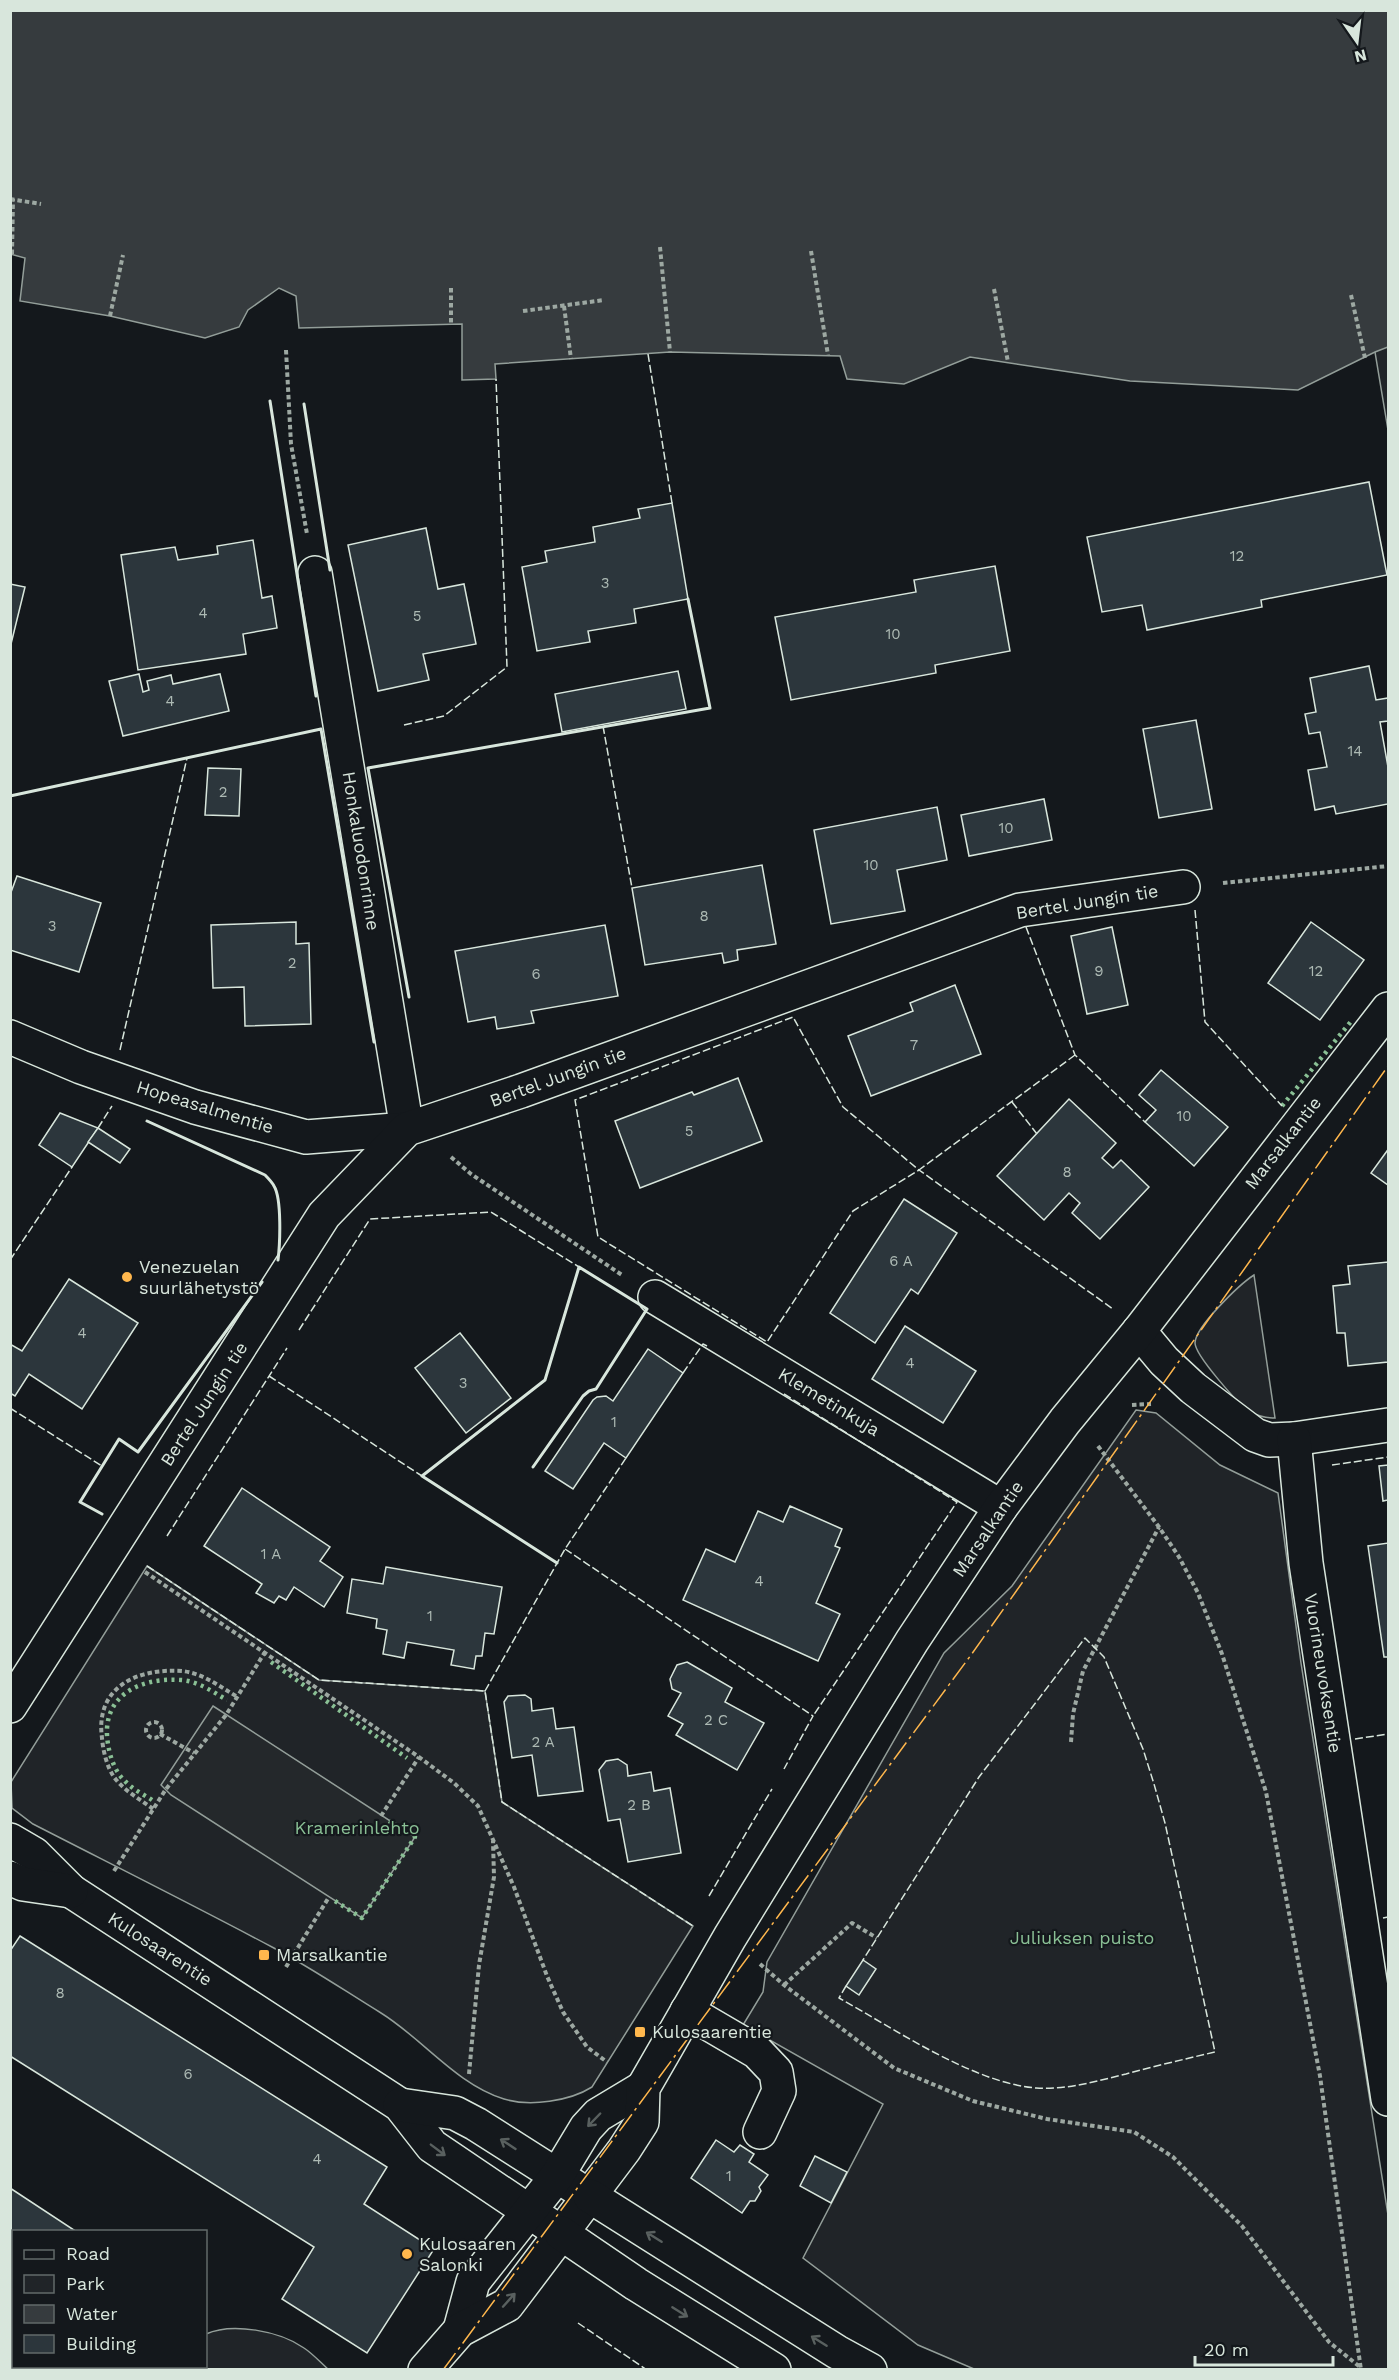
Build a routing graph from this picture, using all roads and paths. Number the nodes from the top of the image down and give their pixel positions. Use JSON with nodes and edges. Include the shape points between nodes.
{"nodes":[{"id":1,"x":12,"y":199,"type":"edge"},
{"id":2,"x":41,"y":204,"type":"dead end"},
{"id":3,"x":660,"y":247,"type":"dead end"},
{"id":4,"x":811,"y":251,"type":"dead end"},
{"id":5,"x":12,"y":254,"type":"dead end"},
{"id":6,"x":123,"y":255,"type":"dead end"},
{"id":7,"x":451,"y":288,"type":"dead end"},
{"id":8,"x":994,"y":289,"type":"dead end"},
{"id":9,"x":1351,"y":295,"type":"dead end"},
{"id":10,"x":604,"y":300,"type":"dead end"},
{"id":11,"x":564,"y":306,"type":"junction"},
{"id":12,"x":523,"y":311,"type":"dead end"},
{"id":13,"x":110,"y":316,"type":"dead end"},
{"id":14,"x":451,"y":325,"type":"dead end"},
{"id":15,"x":286,"y":350,"type":"dead end"},
{"id":16,"x":670,"y":352,"type":"dead end"},
{"id":17,"x":828,"y":355,"type":"dead end"},
{"id":18,"x":1365,"y":358,"type":"dead end"},
{"id":19,"x":571,"y":359,"type":"dead end"},
{"id":20,"x":1008,"y":362,"type":"dead end"},
{"id":21,"x":315,"y":573,"type":"joint"},
{"id":22,"x":1389,"y":866,"type":"edge"},
{"id":23,"x":1183,"y":887,"type":"joint"},
{"id":24,"x":1389,"y":1009,"type":"edge"},
{"id":25,"x":10,"y":1037,"type":"edge"},
{"id":26,"x":407,"y":1129,"type":"junction"},
{"id":27,"x":655,"y":1298,"type":"joint"},
{"id":28,"x":1139,"y":1331,"type":"junction"},
{"id":29,"x":1065,"y":1421,"type":"junction"},
{"id":30,"x":1389,"y":1425,"type":"edge"},
{"id":31,"x":1294,"y":1439,"type":"junction"},
{"id":32,"x":1001,"y":1507,"type":"junction"},
{"id":33,"x":1159,"y":1527,"type":"junction"},
{"id":34,"x":111,"y":1549,"type":"junction"},
{"id":35,"x":265,"y":1652,"type":"junction"},
{"id":36,"x":236,"y":1696,"type":"junction"},
{"id":37,"x":10,"y":1706,"type":"edge"},
{"id":38,"x":160,"y":1734,"type":"junction"},
{"id":39,"x":1071,"y":1742,"type":"dead end"},
{"id":40,"x":194,"y":1753,"type":"junction"},
{"id":41,"x":419,"y":1757,"type":"junction"},
{"id":42,"x":153,"y":1809,"type":"junction"},
{"id":43,"x":381,"y":1816,"type":"dead end"},
{"id":44,"x":493,"y":1837,"type":"junction"},
{"id":45,"x":10,"y":1840,"type":"edge"},
{"id":46,"x":117,"y":1865,"type":"dead end"},
{"id":47,"x":10,"y":1878,"type":"edge"},
{"id":48,"x":71,"y":1891,"type":"junction"},
{"id":49,"x":329,"y":1897,"type":"dead end"},
{"id":50,"x":730,"y":1937,"type":"junction"},
{"id":51,"x":877,"y":1938,"type":"dead end"},
{"id":52,"x":286,"y":1967,"type":"dead end"},
{"id":53,"x":784,"y":1985,"type":"junction"},
{"id":54,"x":687,"y":2011,"type":"junction"},
{"id":55,"x":614,"y":2068,"type":"dead end"},
{"id":56,"x":468,"y":2080,"type":"dead end"},
{"id":57,"x":643,"y":2088,"type":"junction"},
{"id":58,"x":1389,"y":2099,"type":"edge"},
{"id":59,"x":400,"y":2105,"type":"junction"},
{"id":60,"x":760,"y":2132,"type":"dead end"},
{"id":61,"x":557,"y":2176,"type":"junction"},
{"id":62,"x":590,"y":2196,"type":"junction"},
{"id":63,"x":529,"y":2211,"type":"junction"},
{"id":64,"x":561,"y":2233,"type":"junction"},
{"id":65,"x":460,"y":2330,"type":"junction"},
{"id":66,"x":1361,"y":2369,"type":"edge"},
{"id":67,"x":425,"y":2370,"type":"edge"},
{"id":68,"x":774,"y":2370,"type":"edge"},
{"id":69,"x":870,"y":2370,"type":"edge"}],
"edges":[{"from":1,"to":2,"type":"path"},
{"from":1,"to":5,"type":"path"},
{"from":3,"to":16,"type":"path"},
{"from":4,"to":17,"type":"path"},
{"from":6,"to":13,"type":"path"},
{"from":7,"to":14,"type":"path"},
{"from":8,"to":20,"type":"path"},
{"from":9,"to":18,"type":"path"},
{"from":10,"to":11,"type":"path"},
{"from":11,"to":12,"type":"path"},
{"from":11,"to":19,"type":"path"},
{"from":15,"to":21,"type":"path","via":[[291,444]]},
{"from":21,"to":26,"type":"street","name":"Honkaluodonrinne"},
{"from":22,"to":23,"type":"path","name":"Bertel Jungin tie"},
{"from":23,"to":26,"type":"street","name":"Bertel Jungin tie","via":[[1020,910]]},
{"from":24,"to":28,"type":"street","name":"Marsalkantie"},
{"from":25,"to":26,"type":"street","name":"Hopeasalmentie","via":[[195,1107],[306,1137]]},
{"from":26,"to":27,"type":"path","via":[[441,1148],[471,1174]]},
{"from":26,"to":34,"type":"street","name":"Bertel Jungin tie","via":[[324,1215]]},
{"from":27,"to":32,"type":"street","name":"Klemetinkuja"},
{"from":28,"to":29,"type":"street","name":"Marsalkantie"},
{"from":28,"to":31,"type":"street","via":[[1193,1388],[1255,1435],[1269,1440]]},
{"from":29,"to":32,"type":"street","name":"Marsalkantie"},
{"from":29,"to":33,"type":"path","via":[[1096,1444]]},
{"from":30,"to":31,"type":"street"},
{"from":31,"to":58,"type":"street","name":"Vuorineuvoksentie","via":[[1306,1563]]},
{"from":32,"to":50,"type":"street","name":"Marsalkantie","via":[[912,1641]]},
{"from":33,"to":39,"type":"path","via":[[1083,1671]]},
{"from":33,"to":66,"type":"path","via":[[1198,1593],[1266,1792],[1320,2076]]},
{"from":34,"to":35,"type":"path"},
{"from":34,"to":37,"type":"street","name":"Bertel Jungin tie"},
{"from":35,"to":36,"type":"path"},
{"from":35,"to":41,"type":"path"},
{"from":36,"to":40,"type":"path","via":[[226,1715]]},
{"from":36,"to":42,"type":"path","via":[[205,1677],[182,1671],[137,1676],[117,1686],[102,1709],[103,1750],[112,1774],[122,1786]]},
{"from":38,"to":38,"type":"path","via":[[158,1723],[150,1722],[147,1734],[156,1738]]},
{"from":38,"to":40,"type":"path"},
{"from":40,"to":42,"type":"path"},
{"from":41,"to":43,"type":"path"},
{"from":41,"to":44,"type":"path","via":[[478,1806]]},
{"from":42,"to":46,"type":"path"},
{"from":44,"to":55,"type":"path","via":[[563,2012],[587,2047]]},
{"from":44,"to":56,"type":"path","via":[[494,1877],[479,1965]]},
{"from":45,"to":48,"type":"street","name":"Kulosaarentie","via":[[34,1854]]},
{"from":47,"to":48,"type":"street","name":"Kulosaarentie","via":[[23,1884]]},
{"from":48,"to":59,"type":"street","name":"Kulosaarentie"},
{"from":49,"to":52,"type":"path"},
{"from":50,"to":53,"type":"path"},
{"from":50,"to":54,"type":"street","name":"Marsalkantie"},
{"from":51,"to":53,"type":"path","via":[[852,1923]]},
{"from":53,"to":66,"type":"path","via":[[894,2068],[973,2102],[1047,2119],[1134,2132],[1173,2157],[1242,2226],[1329,2342]]},
{"from":54,"to":57,"type":"street","name":"Marsalkantie"},
{"from":54,"to":60,"type":"street","via":[[757,2052],[776,2072],[779,2091]]},
{"from":57,"to":61,"type":"street","name":"Marsalkantie","one_way":true,"via":[[598,2115]]},
{"from":57,"to":62,"type":"street","name":"Marsalkantie","via":[[642,2122]]},
{"from":61,"to":59,"type":"street","name":"Kulosaarentie","one_way":true,"via":[[455,2113]]},
{"from":59,"to":63,"type":"street","name":"Kulosaarentie","one_way":true,"via":[[432,2146]]},
{"from":61,"to":62,"type":"street","name":"Kulosaarentie"},
{"from":61,"to":63,"type":"street","name":"Marsalkantie"},
{"from":62,"to":64,"type":"street","name":"Marsalkantie"},
{"from":69,"to":62,"type":"street","name":"Kulosaarentie","one_way":true},
{"from":63,"to":64,"type":"street","name":"Kulosaarentie"},
{"from":63,"to":65,"type":"street","name":"Marsalkantie","via":[[473,2282]]},
{"from":65,"to":64,"type":"street","name":"Marsalkantie","one_way":true,"via":[[507,2305]]},
{"from":64,"to":68,"type":"street","name":"Kulosaarentie","one_way":true},
{"from":65,"to":67,"type":"street"}]}
